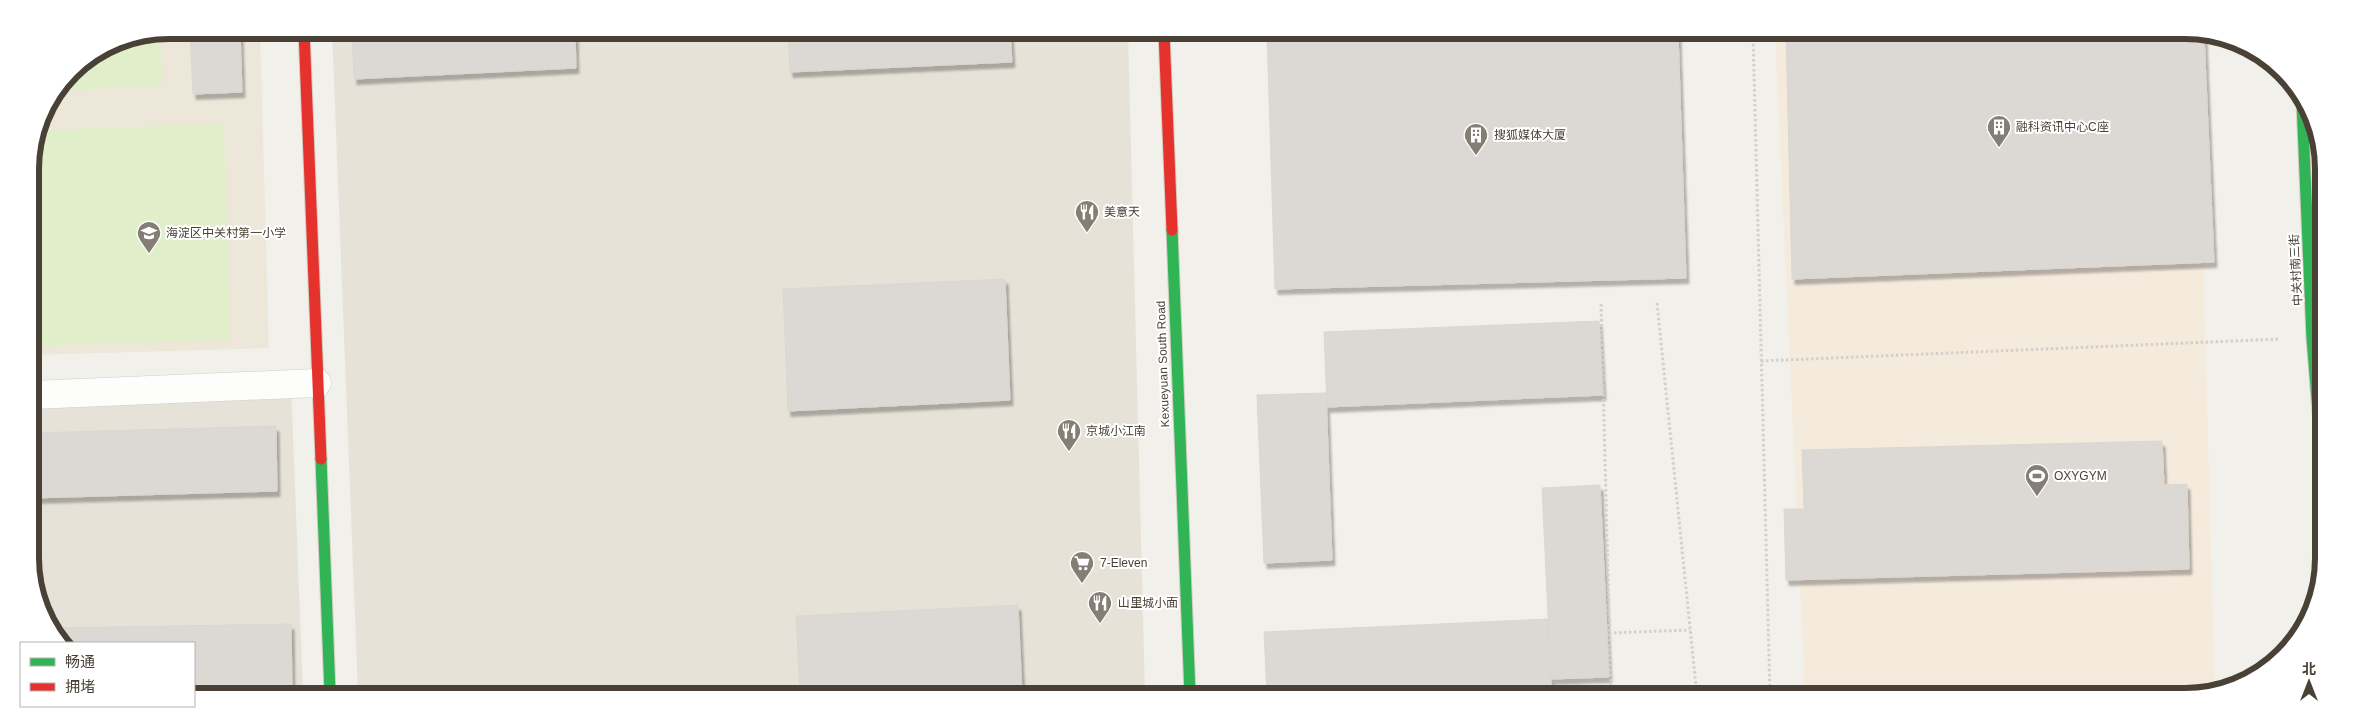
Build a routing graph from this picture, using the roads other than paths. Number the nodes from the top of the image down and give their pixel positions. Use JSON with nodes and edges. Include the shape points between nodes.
{"nodes":[{"id":1,"x":304,"y":39,"type":"edge"},
{"id":2,"x":1164,"y":39,"type":"edge"},
{"id":3,"x":2302,"y":112,"type":"edge"},
{"id":4,"x":2315,"y":375,"type":"edge"},
{"id":5,"x":318,"y":383,"type":"junction"},
{"id":6,"x":39,"y":395,"type":"edge"},
{"id":7,"x":330,"y":688,"type":"edge"},
{"id":8,"x":1190,"y":688,"type":"edge"}],
"edges":[{"from":1,"to":5,"type":"street"},
{"from":2,"to":8,"type":"street","name":"Kexueyuan South Road"},
{"from":3,"to":4,"type":"street","name":"中关村南三街"},
{"from":5,"to":6,"type":"street"},
{"from":5,"to":7,"type":"street"}]}
